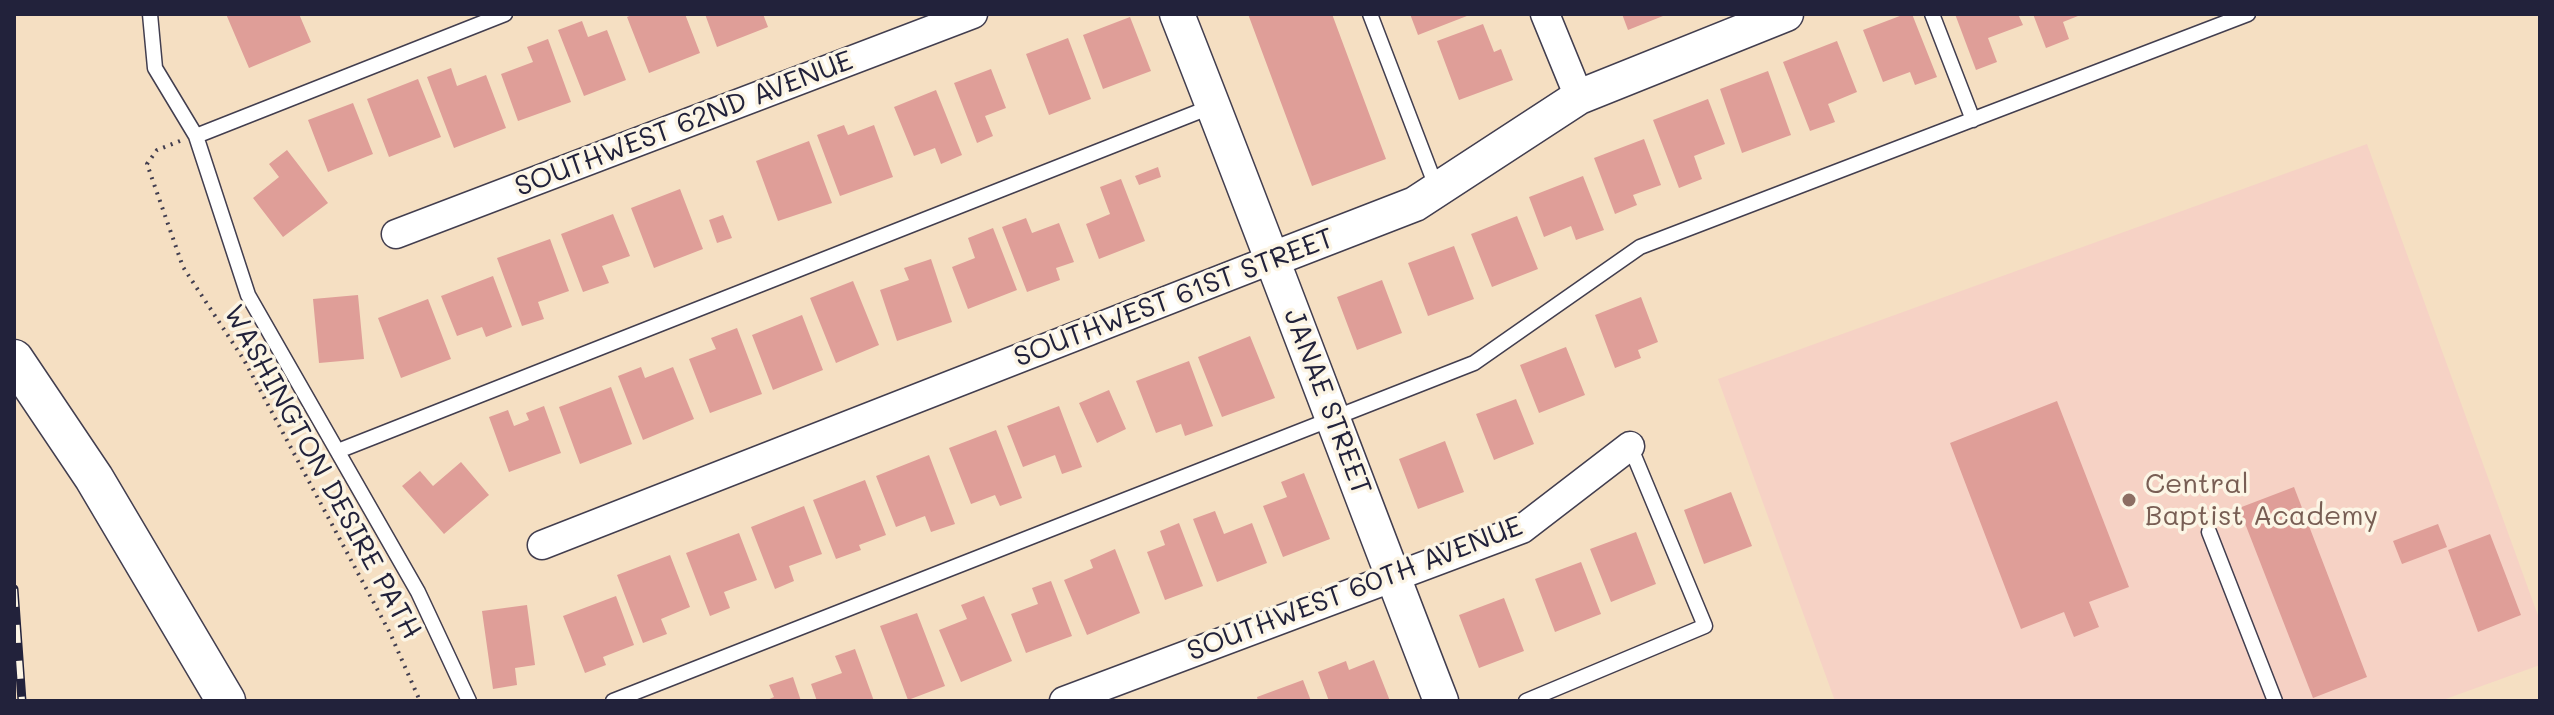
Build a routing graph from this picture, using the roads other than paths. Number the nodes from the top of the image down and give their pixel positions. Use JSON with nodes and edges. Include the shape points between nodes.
{"nodes":[{"id":1,"x":150,"y":14,"type":"edge"},
{"id":2,"x":505,"y":14,"type":"edge"},
{"id":3,"x":973,"y":14,"type":"edge"},
{"id":4,"x":1177,"y":14,"type":"edge"},
{"id":5,"x":1370,"y":14,"type":"edge"},
{"id":6,"x":1545,"y":14,"type":"edge"},
{"id":7,"x":1786,"y":14,"type":"edge"},
{"id":8,"x":1932,"y":14,"type":"edge"},
{"id":9,"x":2248,"y":14,"type":"edge"},
{"id":10,"x":1579,"y":97,"type":"junction"},
{"id":11,"x":1213,"y":106,"type":"junction"},
{"id":12,"x":1973,"y":120,"type":"junction"},
{"id":13,"x":196,"y":136,"type":"junction"},
{"id":14,"x":1437,"y":189,"type":"junction"},
{"id":15,"x":396,"y":234,"type":"dead end"},
{"id":16,"x":1273,"y":259,"type":"junction"},
{"id":17,"x":14,"y":359,"type":"edge"},
{"id":18,"x":1332,"y":418,"type":"junction"},
{"id":19,"x":1630,"y":446,"type":"joint"},
{"id":20,"x":338,"y":451,"type":"junction"},
{"id":21,"x":2209,"y":532,"type":"dead end"},
{"id":22,"x":542,"y":545,"type":"dead end"},
{"id":23,"x":1393,"y":577,"type":"junction"},
{"id":24,"x":226,"y":701,"type":"edge"},
{"id":25,"x":469,"y":701,"type":"edge"},
{"id":26,"x":613,"y":701,"type":"edge"},
{"id":27,"x":1064,"y":701,"type":"edge"},
{"id":28,"x":1441,"y":701,"type":"edge"},
{"id":29,"x":1526,"y":701,"type":"edge"},
{"id":30,"x":2275,"y":701,"type":"edge"}],
"edges":[{"from":1,"to":13,"type":"lane","via":[[155,68]]},
{"from":2,"to":13,"type":"lane"},
{"from":3,"to":15,"type":"street","name":"SOUTHWEST 62ND AVENUE"},
{"from":4,"to":11,"type":"street","name":"JANAE STREET"},
{"from":5,"to":14,"type":"lane"},
{"from":6,"to":10,"type":"street"},
{"from":7,"to":10,"type":"street","name":"SOUTHWEST 61ST STREET","via":[[1733,30]]},
{"from":8,"to":12,"type":"lane"},
{"from":9,"to":12,"type":"lane"},
{"from":10,"to":14,"type":"street","name":"SOUTHWEST 61ST STREET"},
{"from":11,"to":16,"type":"street","name":"JANAE STREET"},
{"from":11,"to":20,"type":"lane"},
{"from":12,"to":18,"type":"lane","via":[[1640,247],[1474,363]]},
{"from":13,"to":20,"type":"lane","via":[[248,295]]},
{"from":14,"to":16,"type":"street","name":"SOUTHWEST 61ST STREET","via":[[1415,204]]},
{"from":16,"to":18,"type":"street","name":"JANAE STREET"},
{"from":16,"to":22,"type":"street","name":"SOUTHWEST 61ST STREET"},
{"from":17,"to":24,"type":"main road","via":[[94,478]]},
{"from":18,"to":23,"type":"street","name":"JANAE STREET"},
{"from":18,"to":26,"type":"lane"},
{"from":19,"to":23,"type":"street","name":"SOUTHWEST 60TH AVENUE","via":[[1522,529]]},
{"from":19,"to":29,"type":"lane","via":[[1705,626]]},
{"from":20,"to":25,"type":"lane","via":[[418,592]]},
{"from":21,"to":30,"type":"lane"},
{"from":23,"to":27,"type":"street","name":"SOUTHWEST 60TH AVENUE"},
{"from":23,"to":28,"type":"street","name":"JANAE STREET"}]}
